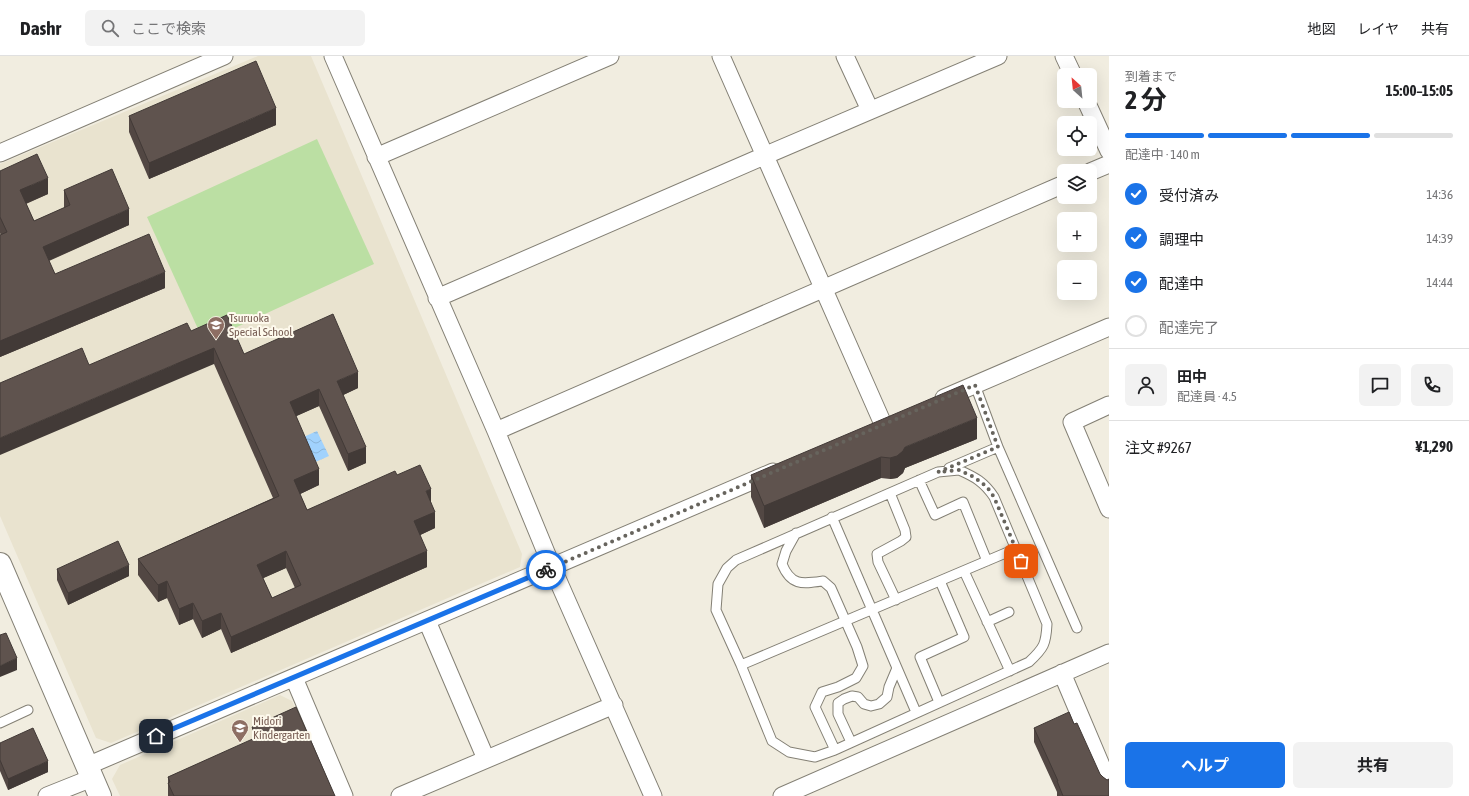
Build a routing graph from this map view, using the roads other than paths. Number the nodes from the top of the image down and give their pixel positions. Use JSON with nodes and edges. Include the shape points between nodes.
{"nodes":[{"id":1,"x":224,"y":56,"type":"edge"},
{"id":2,"x":332,"y":56,"type":"edge"},
{"id":3,"x":610,"y":56,"type":"edge"},
{"id":4,"x":721,"y":56,"type":"edge"},
{"id":5,"x":845,"y":56,"type":"edge"},
{"id":6,"x":998,"y":56,"type":"edge"},
{"id":7,"x":1064,"y":56,"type":"edge"},
{"id":8,"x":1070,"y":68,"type":"edge"},
{"id":9,"x":1089,"y":108,"type":"edge"},
{"id":10,"x":870,"y":110,"type":"junction"},
{"id":11,"x":1109,"y":151,"type":"edge"},
{"id":12,"x":0,"y":154,"type":"edge"},
{"id":13,"x":764,"y":156,"type":"junction"},
{"id":14,"x":376,"y":157,"type":"junction"},
{"id":15,"x":1109,"y":164,"type":"edge"},
{"id":16,"x":1097,"y":169,"type":"edge"},
{"id":17,"x":1057,"y":187,"type":"edge"},
{"id":18,"x":823,"y":290,"type":"junction"},
{"id":19,"x":437,"y":298,"type":"junction"},
{"id":20,"x":1109,"y":327,"type":"edge"},
{"id":21,"x":975,"y":385,"type":"junction"},
{"id":22,"x":932,"y":403,"type":"edge"},
{"id":23,"x":1109,"y":405,"type":"edge"},
{"id":24,"x":883,"y":424,"type":"edge"},
{"id":25,"x":496,"y":430,"type":"junction"},
{"id":26,"x":998,"y":447,"type":"junction"},
{"id":27,"x":789,"y":465,"type":"edge"},
{"id":28,"x":938,"y":472,"type":"junction"},
{"id":29,"x":919,"y":480,"type":"junction"},
{"id":30,"x":890,"y":493,"type":"junction"},
{"id":31,"x":1109,"y":509,"type":"edge"},
{"id":32,"x":832,"y":517,"type":"junction"},
{"id":33,"x":796,"y":533,"type":"junction"},
{"id":34,"x":1016,"y":549,"type":"junction"},
{"id":35,"x":987,"y":561,"type":"junction"},
{"id":36,"x":0,"y":564,"type":"edge"},
{"id":37,"x":552,"y":567,"type":"junction"},
{"id":38,"x":964,"y":571,"type":"junction"},
{"id":39,"x":940,"y":581,"type":"junction"},
{"id":40,"x":896,"y":600,"type":"junction"},
{"id":41,"x":872,"y":610,"type":"junction"},
{"id":42,"x":1009,"y":612,"type":"dead end"},
{"id":43,"x":427,"y":621,"type":"junction"},
{"id":44,"x":845,"y":622,"type":"junction"},
{"id":45,"x":987,"y":622,"type":"junction"},
{"id":46,"x":1077,"y":628,"type":"dead end"},
{"id":47,"x":1109,"y":653,"type":"edge"},
{"id":48,"x":741,"y":665,"type":"junction"},
{"id":49,"x":897,"y":668,"type":"junction"},
{"id":50,"x":1010,"y":671,"type":"junction"},
{"id":51,"x":1062,"y":673,"type":"junction"},
{"id":52,"x":294,"y":678,"type":"junction"},
{"id":53,"x":939,"y":702,"type":"junction"},
{"id":54,"x":614,"y":705,"type":"junction"},
{"id":55,"x":28,"y":710,"type":"dead end"},
{"id":56,"x":916,"y":712,"type":"junction"},
{"id":57,"x":0,"y":723,"type":"edge"},
{"id":58,"x":851,"y":742,"type":"junction"},
{"id":59,"x":835,"y":750,"type":"junction"},
{"id":60,"x":486,"y":759,"type":"junction"},
{"id":61,"x":93,"y":780,"type":"edge"},
{"id":62,"x":1109,"y":784,"type":"edge"},
{"id":63,"x":787,"y":795,"type":"edge"},
{"id":64,"x":47,"y":796,"type":"edge"},
{"id":65,"x":344,"y":796,"type":"edge"},
{"id":66,"x":400,"y":796,"type":"edge"},
{"id":67,"x":653,"y":796,"type":"edge"}],
"edges":[{"from":1,"to":12,"type":"street"},
{"from":2,"to":14,"type":"street"},
{"from":3,"to":14,"type":"street"},
{"from":4,"to":13,"type":"street"},
{"from":5,"to":10,"type":"street"},
{"from":6,"to":10,"type":"street"},
{"from":7,"to":8,"type":"street"},
{"from":9,"to":11,"type":"street"},
{"from":10,"to":13,"type":"street"},
{"from":13,"to":18,"type":"street"},
{"from":13,"to":19,"type":"street"},
{"from":14,"to":19,"type":"street"},
{"from":15,"to":16,"type":"street"},
{"from":17,"to":18,"type":"street"},
{"from":18,"to":24,"type":"street"},
{"from":18,"to":25,"type":"street"},
{"from":19,"to":25,"type":"street"},
{"from":20,"to":21,"type":"street"},
{"from":21,"to":22,"type":"street"},
{"from":21,"to":26,"type":"lane"},
{"from":23,"to":31,"type":"street","via":[[1072,422]]},
{"from":25,"to":37,"type":"street"},
{"from":26,"to":28,"type":"lane"},
{"from":26,"to":46,"type":"lane"},
{"from":27,"to":37,"type":"street"},
{"from":28,"to":29,"type":"lane"},
{"from":28,"to":34,"type":"lane","via":[[959,470],[987,487],[994,497]]},
{"from":29,"to":30,"type":"lane"},
{"from":29,"to":35,"type":"lane","via":[[935,515],[963,502]]},
{"from":30,"to":32,"type":"lane"},
{"from":30,"to":40,"type":"lane","via":[[906,537],[877,554],[878,562]]},
{"from":32,"to":33,"type":"lane"},
{"from":32,"to":41,"type":"lane"},
{"from":33,"to":44,"type":"lane","via":[[782,564],[786,575],[796,583],[823,581],[831,588]]},
{"from":33,"to":48,"type":"lane","via":[[736,560],[727,568],[720,581],[716,610]]},
{"from":34,"to":35,"type":"lane"},
{"from":34,"to":50,"type":"lane","via":[[1047,624],[1046,640],[1040,652],[1029,662]]},
{"from":35,"to":38,"type":"lane"},
{"from":36,"to":61,"type":"street"},
{"from":37,"to":43,"type":"street"},
{"from":37,"to":54,"type":"street"},
{"from":38,"to":39,"type":"lane"},
{"from":38,"to":45,"type":"lane"},
{"from":39,"to":40,"type":"lane"},
{"from":39,"to":53,"type":"lane","via":[[964,637],[920,657]]},
{"from":40,"to":41,"type":"lane"},
{"from":41,"to":44,"type":"lane"},
{"from":41,"to":49,"type":"lane"},
{"from":42,"to":45,"type":"lane"},
{"from":43,"to":52,"type":"street"},
{"from":43,"to":60,"type":"street"},
{"from":44,"to":48,"type":"lane"},
{"from":44,"to":59,"type":"lane","via":[[863,666],[856,678],[822,692],[815,707]]},
{"from":45,"to":50,"type":"lane"},
{"from":47,"to":51,"type":"street"},
{"from":48,"to":59,"type":"lane","via":[[772,741],[789,752],[815,757]]},
{"from":49,"to":56,"type":"lane"},
{"from":49,"to":58,"type":"lane","via":[[887,697],[879,704],[864,704],[858,697],[852,696],[838,703],[838,714]]},
{"from":50,"to":53,"type":"lane"},
{"from":51,"to":62,"type":"street"},
{"from":51,"to":63,"type":"street"},
{"from":52,"to":61,"type":"street"},
{"from":52,"to":65,"type":"street"},
{"from":53,"to":56,"type":"lane"},
{"from":54,"to":60,"type":"street"},
{"from":54,"to":67,"type":"street"},
{"from":55,"to":57,"type":"lane"},
{"from":56,"to":58,"type":"lane"},
{"from":58,"to":59,"type":"lane"},
{"from":60,"to":66,"type":"street"},
{"from":61,"to":64,"type":"street"}]}
